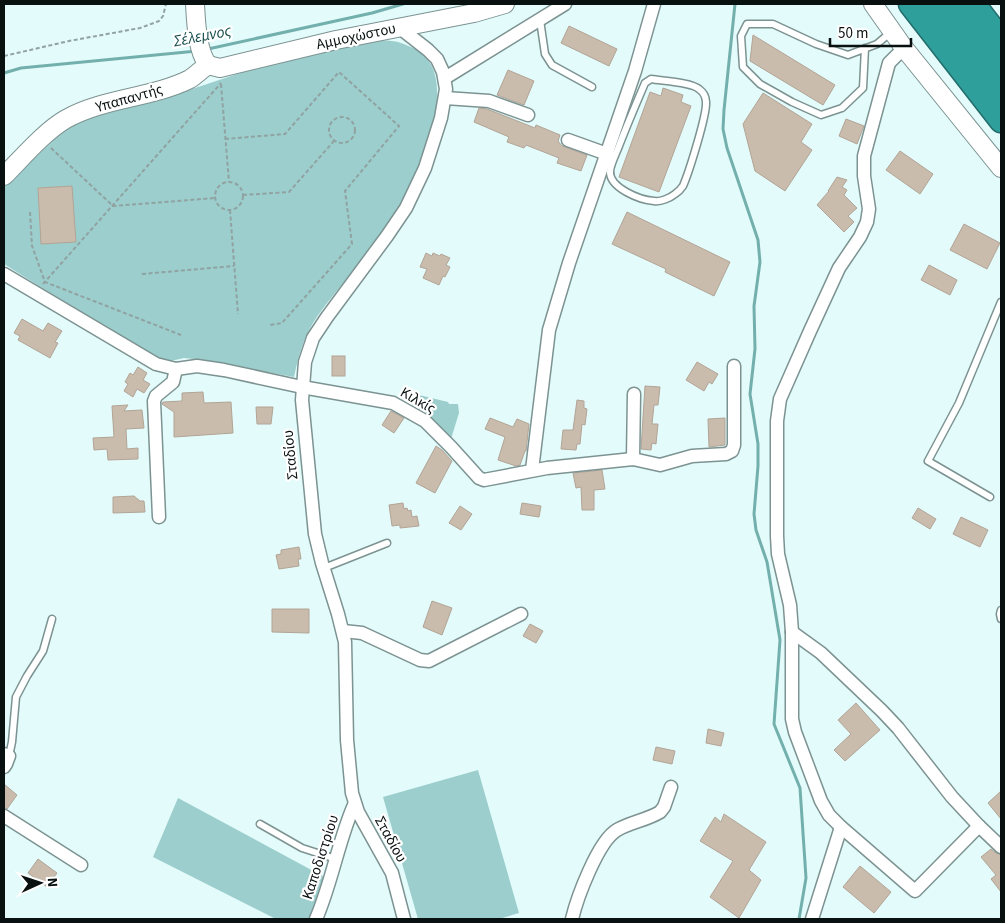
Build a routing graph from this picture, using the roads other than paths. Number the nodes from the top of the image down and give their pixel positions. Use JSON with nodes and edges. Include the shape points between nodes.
{"nodes":[{"id":1,"x":195,"y":4,"type":"edge"},
{"id":2,"x":505,"y":4,"type":"edge"},
{"id":3,"x":565,"y":4,"type":"edge"},
{"id":4,"x":654,"y":4,"type":"edge"},
{"id":5,"x":873,"y":4,"type":"edge"},
{"id":6,"x":910,"y":4,"type":"edge"},
{"id":7,"x":934,"y":4,"type":"edge"},
{"id":8,"x":954,"y":4,"type":"edge"},
{"id":9,"x":974,"y":4,"type":"edge"},
{"id":10,"x":540,"y":20,"type":"junction"},
{"id":11,"x":400,"y":28,"type":"junction"},
{"id":12,"x":892,"y":31,"type":"junction"},
{"id":13,"x":1001,"y":39,"type":"edge"},
{"id":14,"x":865,"y":48,"type":"junction"},
{"id":15,"x":904,"y":48,"type":"junction"},
{"id":16,"x":205,"y":62,"type":"junction"},
{"id":17,"x":1001,"y":65,"type":"edge"},
{"id":18,"x":445,"y":78,"type":"junction"},
{"id":19,"x":592,"y":87,"type":"dead end"},
{"id":20,"x":1001,"y":91,"type":"edge"},
{"id":21,"x":445,"y":98,"type":"junction"},
{"id":22,"x":528,"y":115,"type":"dead end"},
{"id":23,"x":1001,"y":121,"type":"edge"},
{"id":24,"x":628,"y":123,"type":"junction"},
{"id":25,"x":615,"y":127,"type":"junction"},
{"id":26,"x":568,"y":140,"type":"dead end"},
{"id":27,"x":607,"y":154,"type":"junction"},
{"id":28,"x":1001,"y":168,"type":"edge"},
{"id":29,"x":4,"y":176,"type":"edge"},
{"id":30,"x":4,"y":274,"type":"edge"},
{"id":31,"x":1001,"y":302,"type":"edge"},
{"id":32,"x":734,"y":366,"type":"dead end"},
{"id":33,"x":176,"y":369,"type":"junction"},
{"id":34,"x":302,"y":387,"type":"junction"},
{"id":35,"x":634,"y":394,"type":"dead end"},
{"id":36,"x":633,"y":459,"type":"junction"},
{"id":37,"x":532,"y":470,"type":"junction"},
{"id":38,"x":990,"y":497,"type":"dead end"},
{"id":39,"x":159,"y":517,"type":"dead end"},
{"id":40,"x":387,"y":543,"type":"dead end"},
{"id":41,"x":324,"y":568,"type":"junction"},
{"id":42,"x":1001,"y":610,"type":"edge"},
{"id":43,"x":521,"y":614,"type":"dead end"},
{"id":44,"x":52,"y":619,"type":"dead end"},
{"id":45,"x":1001,"y":619,"type":"edge"},
{"id":46,"x":343,"y":631,"type":"junction"},
{"id":47,"x":792,"y":632,"type":"junction"},
{"id":48,"x":5,"y":759,"type":"edge"},
{"id":49,"x":671,"y":787,"type":"dead end"},
{"id":50,"x":354,"y":805,"type":"junction"},
{"id":51,"x":4,"y":816,"type":"edge"},
{"id":52,"x":260,"y":824,"type":"dead end"},
{"id":53,"x":979,"y":826,"type":"junction"},
{"id":54,"x":841,"y":828,"type":"junction"},
{"id":55,"x":1001,"y":847,"type":"edge"},
{"id":56,"x":336,"y":859,"type":"junction"},
{"id":57,"x":81,"y":865,"type":"dead end"},
{"id":58,"x":316,"y":919,"type":"edge"},
{"id":59,"x":404,"y":919,"type":"edge"},
{"id":60,"x":572,"y":919,"type":"edge"},
{"id":61,"x":812,"y":919,"type":"edge"}],
"edges":[{"from":1,"to":16,"type":"street","via":[[196,25]]},
{"from":2,"to":11,"type":"street","name":"Αμμοχώστου"},
{"from":3,"to":10,"type":"street"},
{"from":4,"to":25,"type":"street"},
{"from":5,"to":12,"type":"street"},
{"from":6,"to":23,"type":"highway"},
{"from":7,"to":20,"type":"highway"},
{"from":8,"to":17,"type":"highway"},
{"from":9,"to":13,"type":"highway"},
{"from":10,"to":18,"type":"street"},
{"from":10,"to":19,"type":"lane","via":[[545,54],[552,65]]},
{"from":11,"to":16,"type":"street","name":"Αμμοχώστου","via":[[220,68]]},
{"from":11,"to":18,"type":"street","name":"Σταδίου","via":[[433,54]]},
{"from":12,"to":14,"type":"lane","via":[[877,44]]},
{"from":12,"to":15,"type":"street"},
{"from":14,"to":14,"type":"lane","via":[[848,55],[773,24],[747,24],[741,36],[742,67],[760,84],[821,115],[842,108],[863,88]]},
{"from":15,"to":28,"type":"street"},
{"from":15,"to":47,"type":"street","via":[[889,63],[864,156],[869,209],[867,222],[839,268],[779,406],[777,536]]},
{"from":16,"to":29,"type":"street","name":"Υπαπαντής","via":[[191,78],[172,86],[65,119]]},
{"from":18,"to":21,"type":"street","name":"Σταδίου"},
{"from":21,"to":22,"type":"street","via":[[489,101]]},
{"from":21,"to":34,"type":"street","name":"Σταδίου","via":[[434,143],[414,193],[388,236],[320,327],[306,356]]},
{"from":24,"to":24,"type":"lane","via":[[645,83],[651,79],[691,85],[699,88],[705,96],[706,104],[695,147],[682,188],[674,195],[654,202],[616,186],[611,179],[610,170]]},
{"from":24,"to":25,"type":"lane"},
{"from":25,"to":27,"type":"street"},
{"from":26,"to":27,"type":"street"},
{"from":27,"to":37,"type":"street","via":[[549,330]]},
{"from":30,"to":33,"type":"street","name":"Κιλκίς","via":[[156,364]]},
{"from":31,"to":38,"type":"lane","via":[[959,403],[928,461]]},
{"from":32,"to":36,"type":"street","name":"Κιλκίς","via":[[732,451],[692,456],[660,465]]},
{"from":33,"to":34,"type":"street","name":"Κιλκίς","via":[[197,366]]},
{"from":33,"to":39,"type":"street","via":[[173,382],[154,401]]},
{"from":34,"to":37,"type":"street","name":"Κιλκίς","via":[[382,400],[405,409],[432,427],[481,479]]},
{"from":34,"to":41,"type":"street","name":"Σταδίου","via":[[313,515]]},
{"from":35,"to":36,"type":"street"},
{"from":36,"to":37,"type":"street","name":"Κιλκίς"},
{"from":40,"to":41,"type":"lane"},
{"from":41,"to":46,"type":"street","name":"Σταδίου"},
{"from":42,"to":45,"type":"lane"},
{"from":43,"to":46,"type":"street","via":[[429,661],[420,660],[362,633]]},
{"from":44,"to":48,"type":"lane","via":[[43,651],[16,697],[12,742]]},
{"from":46,"to":50,"type":"street","name":"Σταδίου","via":[[347,740]]},
{"from":47,"to":53,"type":"street","via":[[821,652],[882,711]]},
{"from":47,"to":54,"type":"street","via":[[793,726],[821,801]]},
{"from":49,"to":60,"type":"street","via":[[660,812],[618,829],[607,839],[581,890]]},
{"from":50,"to":56,"type":"street","name":"Καποδιστρίου"},
{"from":50,"to":59,"type":"street","name":"Σταδίου","via":[[392,873]]},
{"from":51,"to":57,"type":"street"},
{"from":52,"to":56,"type":"lane","via":[[302,848]]},
{"from":53,"to":54,"type":"street","via":[[915,891]]},
{"from":53,"to":55,"type":"street"},
{"from":54,"to":61,"type":"street"},
{"from":56,"to":58,"type":"street","name":"Καποδιστρίου"}]}
